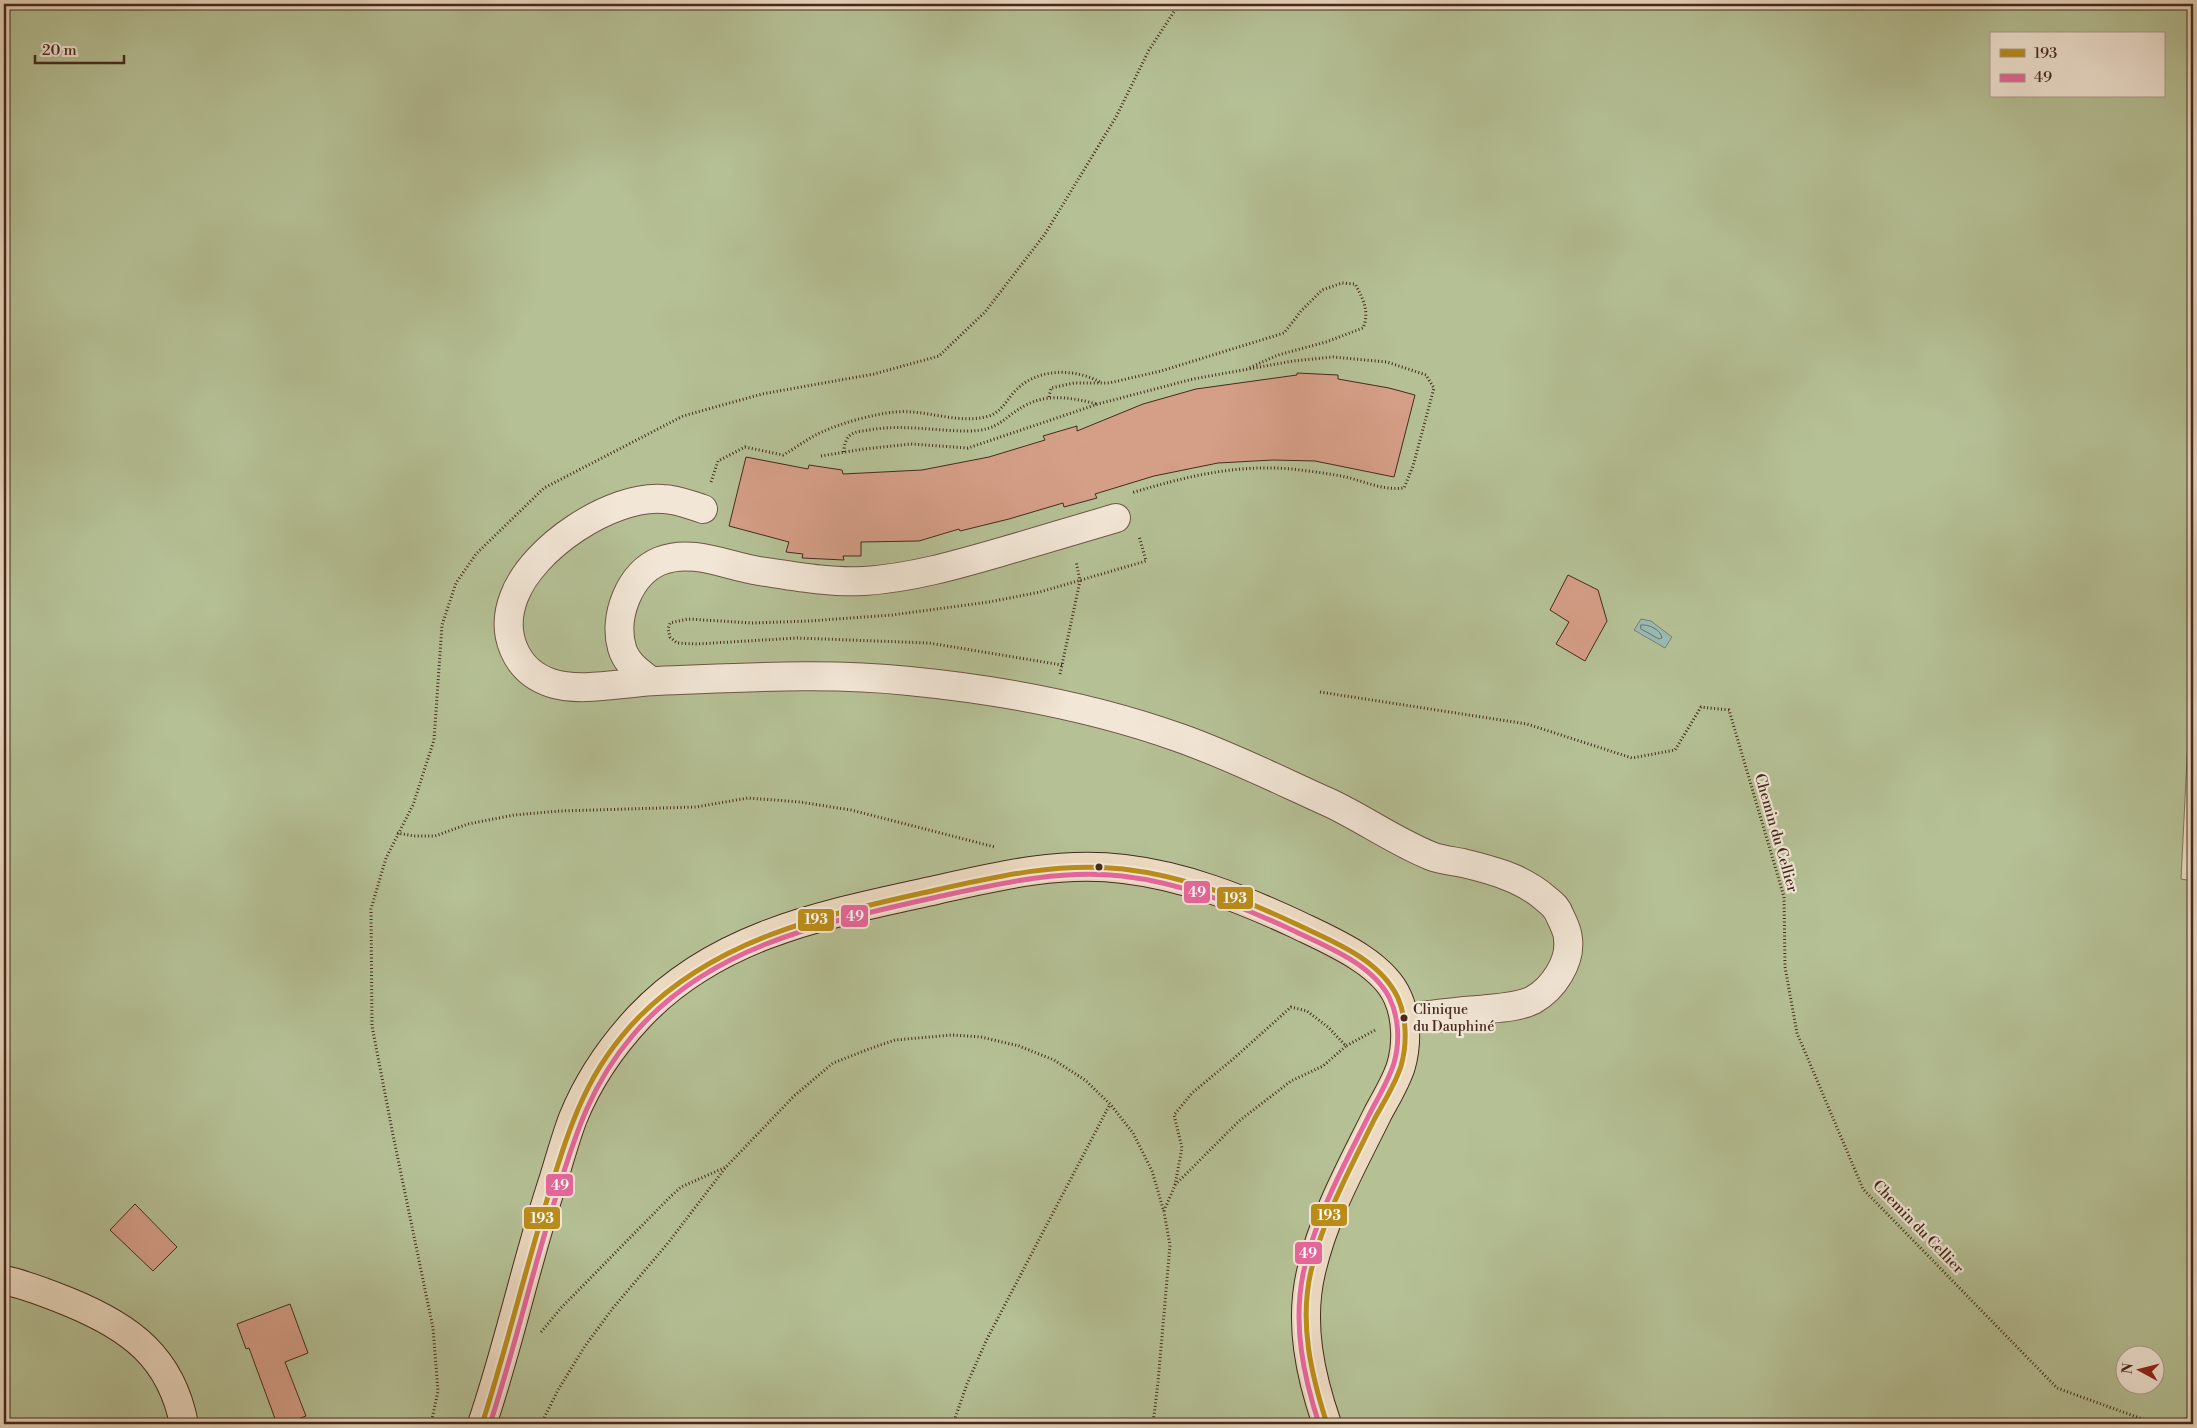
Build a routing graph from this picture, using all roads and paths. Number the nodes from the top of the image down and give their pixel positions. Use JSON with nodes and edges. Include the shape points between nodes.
{"nodes":[{"id":1,"x":1179,"y":4,"type":"edge"},
{"id":2,"x":1244,"y":370,"type":"junction"},
{"id":3,"x":1101,"y":382,"type":"junction"},
{"id":4,"x":762,"y":394,"type":"dead end"},
{"id":5,"x":1050,"y":397,"type":"junction"},
{"id":6,"x":1098,"y":404,"type":"junction"},
{"id":7,"x":844,"y":452,"type":"junction"},
{"id":8,"x":821,"y":456,"type":"dead end"},
{"id":9,"x":703,"y":509,"type":"joint"},
{"id":10,"x":1127,"y":525,"type":"junction"},
{"id":11,"x":1070,"y":532,"type":"junction"},
{"id":12,"x":1080,"y":580,"type":"junction"},
{"id":13,"x":1062,"y":665,"type":"junction"},
{"id":14,"x":651,"y":681,"type":"junction"},
{"id":15,"x":1320,"y":692,"type":"dead end"},
{"id":16,"x":1052,"y":701,"type":"junction"},
{"id":17,"x":998,"y":848,"type":"dead end"},
{"id":18,"x":1404,"y":1018,"type":"junction"},
{"id":19,"x":1346,"y":1046,"type":"junction"},
{"id":20,"x":1110,"y":1104,"type":"junction"},
{"id":21,"x":726,"y":1166,"type":"junction"},
{"id":22,"x":1175,"y":1185,"type":"junction"},
{"id":23,"x":1164,"y":1212,"type":"junction"},
{"id":24,"x":4,"y":1280,"type":"edge"},
{"id":25,"x":536,"y":1338,"type":"dead end"},
{"id":26,"x":184,"y":1424,"type":"edge"},
{"id":27,"x":431,"y":1424,"type":"edge"},
{"id":28,"x":482,"y":1424,"type":"edge"},
{"id":29,"x":541,"y":1424,"type":"edge"},
{"id":30,"x":954,"y":1424,"type":"edge"},
{"id":31,"x":1153,"y":1424,"type":"edge"},
{"id":32,"x":1326,"y":1424,"type":"edge"},
{"id":33,"x":2156,"y":1424,"type":"edge"}],
"edges":[{"from":1,"to":4,"type":"path","via":[[1149,50],[1116,117],[1045,234],[985,312],[939,356],[874,374]]},
{"from":2,"to":3,"type":"path","via":[[1278,354],[1326,342],[1363,328],[1367,320],[1364,300],[1355,284],[1342,283],[1322,290],[1284,333],[1161,371]]},
{"from":2,"to":6,"type":"path","via":[[1193,379]]},
{"from":2,"to":10,"type":"path","via":[[1333,358],[1387,362],[1426,374],[1434,388],[1404,488],[1392,490],[1342,476],[1290,469],[1231,468],[1111,498]]},
{"from":3,"to":5,"type":"path","via":[[1051,388]]},
{"from":3,"to":9,"type":"path","via":[[1087,375],[1058,372],[1032,378],[1016,390],[997,412],[988,416],[946,418],[896,412],[822,432],[783,455],[745,447],[718,461]]},
{"from":5,"to":6,"type":"path","via":[[1076,398]]},
{"from":5,"to":7,"type":"path","via":[[1026,405],[997,426],[970,432],[913,427],[852,433],[844,442]]},
{"from":6,"to":7,"type":"path","via":[[968,448],[911,444]]},
{"from":7,"to":8,"type":"path"},
{"from":9,"to":14,"type":"lane","via":[[665,498],[625,504],[601,514],[579,526],[548,551],[514,595],[509,615],[510,634],[515,655],[529,672],[546,682],[566,687]]},
{"from":10,"to":11,"type":"lane"},
{"from":10,"to":12,"type":"path","via":[[1146,561]]},
{"from":11,"to":12,"type":"path"},
{"from":11,"to":14,"type":"lane","via":[[951,567],[899,578],[862,581],[758,571],[690,555],[658,562],[641,574],[630,590],[619,628],[622,648],[630,664]]},
{"from":12,"to":13,"type":"path"},
{"from":12,"to":13,"type":"path","via":[[989,602],[892,615],[810,622],[688,619],[670,623],[668,630],[677,643],[797,638],[929,643]]},
{"from":13,"to":16,"type":"path"},
{"from":14,"to":16,"type":"lane","via":[[816,676],[908,680]]},
{"from":15,"to":33,"type":"path","name":"Chemin du Cellier","via":[[1527,724],[1632,758],[1675,750],[1702,707],[1728,710],[1784,897],[1785,967],[1797,1032],[1863,1188],[2058,1388]]},
{"from":16,"to":18,"type":"lane","via":[[1182,739],[1336,806],[1433,857],[1514,878],[1537,891],[1558,909],[1569,940],[1563,966],[1552,985],[1533,1000],[1510,1006]]},
{"from":17,"to":27,"type":"path","via":[[851,810],[748,798],[696,807],[514,815],[468,824],[435,836],[397,833],[371,909],[372,1026],[433,1328],[438,1391]]},
{"from":18,"to":19,"type":"path"},
{"from":18,"to":28,"type":"main road","via":[[1397,995],[1387,981],[1350,949],[1194,882],[1120,868],[1043,868],[992,877],[828,914],[755,938],[709,961],[659,997],[623,1036],[590,1083],[573,1118]]},
{"from":18,"to":32,"type":"main road","via":[[1401,1067],[1340,1188],[1321,1235],[1310,1275],[1305,1321],[1316,1394]]},
{"from":19,"to":22,"type":"path","via":[[1323,1066],[1291,1081],[1239,1121]]},
{"from":19,"to":22,"type":"path","via":[[1307,1010],[1291,1007],[1192,1093],[1174,1115],[1182,1148]]},
{"from":20,"to":21,"type":"path","via":[[1085,1080],[1054,1060],[1019,1046],[981,1037],[952,1035],[895,1040],[833,1063],[794,1096]]},
{"from":20,"to":23,"type":"path","via":[[1133,1133],[1152,1171]]},
{"from":20,"to":30,"type":"path","via":[[987,1339]]},
{"from":21,"to":25,"type":"path","via":[[682,1187],[668,1198]]},
{"from":21,"to":29,"type":"path","via":[[585,1346]]},
{"from":22,"to":23,"type":"path"},
{"from":23,"to":31,"type":"path","via":[[1170,1245]]},
{"from":24,"to":26,"type":"main road","via":[[28,1285],[105,1317],[144,1346],[170,1380],[179,1399]]}]}
